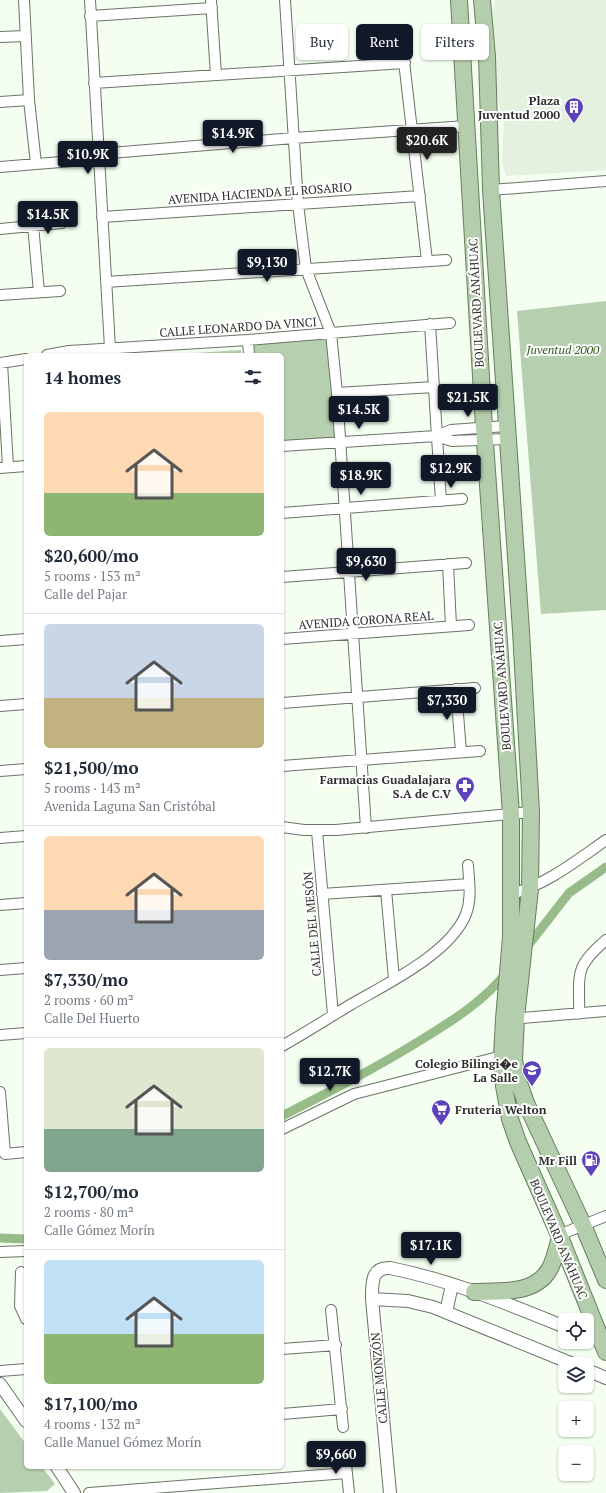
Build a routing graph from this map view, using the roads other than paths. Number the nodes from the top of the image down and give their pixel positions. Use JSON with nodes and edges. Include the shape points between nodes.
{"nodes":[{"id":1,"x":24,"y":0,"type":"edge"},
{"id":2,"x":90,"y":0,"type":"edge"},
{"id":3,"x":285,"y":0,"type":"edge"},
{"id":4,"x":482,"y":0,"type":"edge"},
{"id":5,"x":491,"y":0,"type":"edge"},
{"id":6,"x":457,"y":3,"type":"edge"},
{"id":7,"x":212,"y":4,"type":"edge"},
{"id":8,"x":90,"y":16,"type":"junction"},
{"id":9,"x":484,"y":23,"type":"junction"},
{"id":10,"x":26,"y":36,"type":"junction"},
{"id":11,"x":0,"y":37,"type":"edge"},
{"id":12,"x":405,"y":60,"type":"edge"},
{"id":13,"x":405,"y":63,"type":"junction"},
{"id":14,"x":289,"y":71,"type":"junction"},
{"id":15,"x":216,"y":75,"type":"junction"},
{"id":16,"x":94,"y":83,"type":"junction"},
{"id":17,"x":29,"y":100,"type":"junction"},
{"id":18,"x":0,"y":102,"type":"edge"},
{"id":19,"x":466,"y":126,"type":"junction"},
{"id":20,"x":413,"y":130,"type":"junction"},
{"id":21,"x":294,"y":138,"type":"junction"},
{"id":22,"x":98,"y":154,"type":"junction"},
{"id":23,"x":36,"y":164,"type":"junction"},
{"id":24,"x":0,"y":167,"type":"edge"},
{"id":25,"x":606,"y":180,"type":"edge"},
{"id":26,"x":491,"y":190,"type":"junction"},
{"id":27,"x":420,"y":196,"type":"junction"},
{"id":28,"x":298,"y":204,"type":"junction"},
{"id":29,"x":102,"y":217,"type":"junction"},
{"id":30,"x":62,"y":223,"type":"dead end"},
{"id":31,"x":33,"y":225,"type":"junction"},
{"id":32,"x":0,"y":229,"type":"edge"},
{"id":33,"x":446,"y":260,"type":"dead end"},
{"id":34,"x":428,"y":261,"type":"junction"},
{"id":35,"x":306,"y":269,"type":"junction"},
{"id":36,"x":106,"y":282,"type":"junction"},
{"id":37,"x":60,"y":290,"type":"dead end"},
{"id":38,"x":39,"y":292,"type":"junction"},
{"id":39,"x":0,"y":295,"type":"edge"},
{"id":40,"x":450,"y":323,"type":"dead end"},
{"id":41,"x":430,"y":324,"type":"junction"},
{"id":42,"x":331,"y":333,"type":"junction"},
{"id":43,"x":248,"y":340,"type":"junction"},
{"id":44,"x":110,"y":348,"type":"junction"},
{"id":45,"x":69,"y":353,"type":"edge"},
{"id":46,"x":249,"y":353,"type":"edge"},
{"id":47,"x":24,"y":359,"type":"edge"},
{"id":48,"x":1,"y":363,"type":"edge"},
{"id":49,"x":434,"y":387,"type":"junction"},
{"id":50,"x":337,"y":393,"type":"junction"},
{"id":51,"x":506,"y":433,"type":"junction"},
{"id":52,"x":484,"y":434,"type":"junction"},
{"id":53,"x":436,"y":436,"type":"junction"},
{"id":54,"x":340,"y":442,"type":"junction"},
{"id":55,"x":284,"y":446,"type":"edge"},
{"id":56,"x":24,"y":466,"type":"edge"},
{"id":57,"x":4,"y":468,"type":"edge"},
{"id":58,"x":462,"y":499,"type":"dead end"},
{"id":59,"x":441,"y":501,"type":"junction"},
{"id":60,"x":344,"y":509,"type":"junction"},
{"id":61,"x":284,"y":513,"type":"edge"},
{"id":62,"x":466,"y":563,"type":"dead end"},
{"id":63,"x":448,"y":564,"type":"junction"},
{"id":64,"x":349,"y":572,"type":"junction"},
{"id":65,"x":284,"y":577,"type":"edge"},
{"id":66,"x":451,"y":626,"type":"junction"},
{"id":67,"x":469,"y":626,"type":"dead end"},
{"id":68,"x":353,"y":634,"type":"junction"},
{"id":69,"x":24,"y":639,"type":"edge"},
{"id":70,"x":284,"y":639,"type":"edge"},
{"id":71,"x":0,"y":641,"type":"edge"},
{"id":72,"x":475,"y":688,"type":"dead end"},
{"id":73,"x":456,"y":689,"type":"junction"},
{"id":74,"x":357,"y":697,"type":"junction"},
{"id":75,"x":284,"y":703,"type":"edge"},
{"id":76,"x":24,"y":704,"type":"edge"},
{"id":77,"x":0,"y":706,"type":"edge"},
{"id":78,"x":480,"y":750,"type":"dead end"},
{"id":79,"x":461,"y":752,"type":"junction"},
{"id":80,"x":360,"y":760,"type":"junction"},
{"id":81,"x":284,"y":766,"type":"edge"},
{"id":82,"x":24,"y":769,"type":"edge"},
{"id":83,"x":0,"y":771,"type":"edge"},
{"id":84,"x":531,"y":812,"type":"junction"},
{"id":85,"x":511,"y":814,"type":"junction"},
{"id":86,"x":284,"y":827,"type":"edge"},
{"id":87,"x":366,"y":828,"type":"junction"},
{"id":88,"x":318,"y":830,"type":"junction"},
{"id":89,"x":24,"y":836,"type":"edge"},
{"id":90,"x":0,"y":838,"type":"edge"},
{"id":91,"x":606,"y":840,"type":"edge"},
{"id":92,"x":468,"y":866,"type":"dead end"},
{"id":93,"x":469,"y":884,"type":"junction"},
{"id":94,"x":530,"y":889,"type":"junction"},
{"id":95,"x":386,"y":890,"type":"junction"},
{"id":96,"x":322,"y":894,"type":"junction"},
{"id":97,"x":512,"y":894,"type":"junction"},
{"id":98,"x":24,"y":903,"type":"edge"},
{"id":99,"x":0,"y":905,"type":"edge"},
{"id":100,"x":606,"y":940,"type":"edge"},
{"id":101,"x":24,"y":968,"type":"edge"},
{"id":102,"x":0,"y":970,"type":"edge"},
{"id":103,"x":394,"y":979,"type":"junction"},
{"id":104,"x":606,"y":1011,"type":"edge"},
{"id":105,"x":579,"y":1014,"type":"junction"},
{"id":106,"x":333,"y":1015,"type":"junction"},
{"id":107,"x":510,"y":1019,"type":"junction"},
{"id":108,"x":24,"y":1033,"type":"edge"},
{"id":109,"x":0,"y":1035,"type":"edge"},
{"id":110,"x":284,"y":1045,"type":"edge"},
{"id":111,"x":502,"y":1056,"type":"junction"},
{"id":112,"x":0,"y":1092,"type":"edge"},
{"id":113,"x":284,"y":1128,"type":"edge"},
{"id":114,"x":24,"y":1152,"type":"edge"},
{"id":115,"x":606,"y":1216,"type":"edge"},
{"id":116,"x":583,"y":1225,"type":"junction"},
{"id":117,"x":559,"y":1236,"type":"junction"},
{"id":118,"x":24,"y":1251,"type":"edge"},
{"id":119,"x":0,"y":1252,"type":"edge"},
{"id":120,"x":21,"y":1272,"type":"dead end"},
{"id":121,"x":606,"y":1280,"type":"edge"},
{"id":122,"x":452,"y":1285,"type":"junction"},
{"id":123,"x":474,"y":1292,"type":"junction"},
{"id":124,"x":372,"y":1299,"type":"junction"},
{"id":125,"x":23,"y":1305,"type":"edge"},
{"id":126,"x":331,"y":1310,"type":"dead end"},
{"id":127,"x":446,"y":1312,"type":"junction"},
{"id":128,"x":558,"y":1324,"type":"edge"},
{"id":129,"x":594,"y":1339,"type":"edge"},
{"id":130,"x":336,"y":1345,"type":"junction"},
{"id":131,"x":605,"y":1345,"type":"edge"},
{"id":132,"x":284,"y":1349,"type":"edge"},
{"id":133,"x":558,"y":1358,"type":"edge"},
{"id":134,"x":24,"y":1369,"type":"edge"},
{"id":135,"x":0,"y":1370,"type":"edge"},
{"id":136,"x":594,"y":1373,"type":"edge"},
{"id":137,"x":606,"y":1378,"type":"edge"},
{"id":138,"x":0,"y":1384,"type":"edge"},
{"id":139,"x":342,"y":1409,"type":"junction"},
{"id":140,"x":284,"y":1414,"type":"edge"},
{"id":141,"x":24,"y":1418,"type":"edge"},
{"id":142,"x":343,"y":1427,"type":"dead end"},
{"id":143,"x":345,"y":1455,"type":"dead end"},
{"id":144,"x":58,"y":1469,"type":"edge"},
{"id":145,"x":347,"y":1473,"type":"junction"},
{"id":146,"x":74,"y":1493,"type":"edge"},
{"id":147,"x":89,"y":1493,"type":"edge"},
{"id":148,"x":349,"y":1493,"type":"edge"},
{"id":149,"x":390,"y":1493,"type":"edge"}],
"edges":[{"from":1,"to":10,"type":"street"},
{"from":2,"to":8,"type":"street"},
{"from":3,"to":14,"type":"street"},
{"from":4,"to":9,"type":"main road","name":"BOULEVARD ANÁHUAC"},
{"from":5,"to":9,"type":"main road"},
{"from":6,"to":19,"type":"main road","name":"BOULEVARD ANÁHUAC"},
{"from":7,"to":8,"type":"street"},
{"from":7,"to":15,"type":"street"},
{"from":8,"to":16,"type":"street"},
{"from":9,"to":26,"type":"main road","name":"BOULEVARD ANÁHUAC"},
{"from":10,"to":11,"type":"street"},
{"from":10,"to":17,"type":"street"},
{"from":12,"to":13,"type":"street"},
{"from":13,"to":14,"type":"street"},
{"from":13,"to":20,"type":"street"},
{"from":14,"to":15,"type":"street"},
{"from":14,"to":21,"type":"street"},
{"from":15,"to":16,"type":"street"},
{"from":16,"to":22,"type":"street"},
{"from":17,"to":18,"type":"street"},
{"from":17,"to":23,"type":"street"},
{"from":19,"to":20,"type":"street"},
{"from":19,"to":26,"type":"main road","via":[[480,183],[484,188]]},
{"from":19,"to":52,"type":"main road","name":"BOULEVARD ANÁHUAC"},
{"from":20,"to":21,"type":"street"},
{"from":20,"to":27,"type":"street"},
{"from":21,"to":22,"type":"street"},
{"from":21,"to":28,"type":"street"},
{"from":22,"to":23,"type":"street","via":[[85,160]]},
{"from":22,"to":29,"type":"street"},
{"from":23,"to":24,"type":"street"},
{"from":25,"to":26,"type":"street"},
{"from":26,"to":51,"type":"main road","name":"BOULEVARD ANÁHUAC"},
{"from":27,"to":28,"type":"street","name":"AVENIDA HACIENDA EL ROSARIO"},
{"from":27,"to":34,"type":"street"},
{"from":28,"to":29,"type":"street","name":"AVENIDA HACIENDA EL ROSARIO"},
{"from":28,"to":35,"type":"street"},
{"from":29,"to":36,"type":"street"},
{"from":30,"to":31,"type":"street"},
{"from":31,"to":32,"type":"street"},
{"from":31,"to":38,"type":"street"},
{"from":33,"to":34,"type":"street"},
{"from":34,"to":35,"type":"street"},
{"from":35,"to":36,"type":"street"},
{"from":35,"to":42,"type":"street"},
{"from":36,"to":44,"type":"street"},
{"from":37,"to":38,"type":"street"},
{"from":38,"to":39,"type":"street"},
{"from":40,"to":41,"type":"street","name":"CALLE LEONARDO DA VINCI"},
{"from":41,"to":42,"type":"street","name":"CALLE LEONARDO DA VINCI"},
{"from":41,"to":49,"type":"street"},
{"from":42,"to":43,"type":"street","name":"CALLE LEONARDO DA VINCI"},
{"from":42,"to":50,"type":"street"},
{"from":43,"to":44,"type":"street","name":"CALLE LEONARDO DA VINCI"},
{"from":43,"to":46,"type":"street"},
{"from":44,"to":45,"type":"street","name":"CALLE LEONARDO DA VINCI"},
{"from":47,"to":48,"type":"street"},
{"from":48,"to":57,"type":"street"},
{"from":49,"to":50,"type":"street"},
{"from":49,"to":53,"type":"street"},
{"from":50,"to":54,"type":"street"},
{"from":51,"to":52,"type":"street"},
{"from":51,"to":84,"type":"main road","name":"BOULEVARD ANÁHUAC"},
{"from":52,"to":53,"type":"street","via":[[451,430]]},
{"from":52,"to":85,"type":"main road","name":"BOULEVARD ANÁHUAC"},
{"from":53,"to":54,"type":"street"},
{"from":53,"to":59,"type":"street"},
{"from":54,"to":55,"type":"street"},
{"from":54,"to":60,"type":"street"},
{"from":56,"to":57,"type":"street"},
{"from":58,"to":59,"type":"street"},
{"from":59,"to":60,"type":"street"},
{"from":60,"to":61,"type":"street"},
{"from":60,"to":64,"type":"street"},
{"from":62,"to":63,"type":"street"},
{"from":63,"to":64,"type":"street"},
{"from":63,"to":66,"type":"street"},
{"from":64,"to":65,"type":"street"},
{"from":64,"to":68,"type":"street"},
{"from":66,"to":67,"type":"street","name":"AVENIDA CORONA REAL"},
{"from":66,"to":68,"type":"street","name":"AVENIDA CORONA REAL"},
{"from":68,"to":70,"type":"street","name":"AVENIDA CORONA REAL"},
{"from":68,"to":74,"type":"street"},
{"from":69,"to":71,"type":"street"},
{"from":72,"to":73,"type":"street"},
{"from":73,"to":74,"type":"street"},
{"from":73,"to":79,"type":"street"},
{"from":74,"to":75,"type":"street"},
{"from":74,"to":80,"type":"street"},
{"from":76,"to":77,"type":"street"},
{"from":78,"to":79,"type":"street"},
{"from":79,"to":80,"type":"street"},
{"from":80,"to":81,"type":"street"},
{"from":80,"to":87,"type":"street"},
{"from":82,"to":83,"type":"street"},
{"from":84,"to":85,"type":"street"},
{"from":84,"to":94,"type":"main road","name":"BOULEVARD ANÁHUAC"},
{"from":85,"to":87,"type":"street"},
{"from":85,"to":97,"type":"main road","name":"BOULEVARD ANÁHUAC"},
{"from":86,"to":88,"type":"street"},
{"from":87,"to":88,"type":"street"},
{"from":88,"to":96,"type":"street","name":"CALLE DEL MESÓN"},
{"from":89,"to":90,"type":"street"},
{"from":91,"to":94,"type":"street"},
{"from":92,"to":93,"type":"street"},
{"from":93,"to":95,"type":"street"},
{"from":93,"to":103,"type":"street","via":[[470,898],[466,911],[452,935],[430,955]]},
{"from":94,"to":97,"type":"street"},
{"from":94,"to":107,"type":"main road","name":"BOULEVARD ANÁHUAC","via":[[523,958]]},
{"from":95,"to":96,"type":"street"},
{"from":95,"to":103,"type":"street"},
{"from":96,"to":106,"type":"street","name":"CALLE DEL MESÓN"},
{"from":97,"to":107,"type":"main road","name":"BOULEVARD ANÁHUAC","via":[[507,981]]},
{"from":98,"to":99,"type":"street"},
{"from":100,"to":105,"type":"street","via":[[590,953],[581,967]]},
{"from":101,"to":102,"type":"street"},
{"from":103,"to":106,"type":"street"},
{"from":104,"to":105,"type":"street"},
{"from":105,"to":107,"type":"street"},
{"from":106,"to":110,"type":"street"},
{"from":107,"to":111,"type":"main road","name":"BOULEVARD ANÁHUAC"},
{"from":107,"to":116,"type":"main road","name":"BOULEVARD ANÁHUAC","via":[[513,1054],[522,1091]]},
{"from":108,"to":109,"type":"street"},
{"from":111,"to":113,"type":"street","via":[[354,1094]]},
{"from":111,"to":117,"type":"main road","name":"BOULEVARD ANÁHUAC","via":[[505,1093],[513,1126]]},
{"from":112,"to":114,"type":"street","via":[[5,1154]]},
{"from":115,"to":116,"type":"street"},
{"from":116,"to":117,"type":"street"},
{"from":116,"to":121,"type":"main road","name":"BOULEVARD ANÁHUAC"},
{"from":117,"to":123,"type":"main road","via":[[550,1268],[543,1278],[512,1291]]},
{"from":117,"to":131,"type":"main road","name":"BOULEVARD ANÁHUAC"},
{"from":118,"to":119,"type":"street"},
{"from":120,"to":125,"type":"street"},
{"from":122,"to":123,"type":"street"},
{"from":122,"to":124,"type":"street","name":"CALLE MONZÓN","via":[[383,1268],[374,1275]]},
{"from":122,"to":127,"type":"street"},
{"from":123,"to":128,"type":"street"},
{"from":124,"to":127,"type":"street","via":[[422,1304]]},
{"from":124,"to":149,"type":"street","name":"CALLE MONZÓN"},
{"from":126,"to":130,"type":"street"},
{"from":127,"to":133,"type":"street"},
{"from":129,"to":131,"type":"street"},
{"from":130,"to":132,"type":"street"},
{"from":130,"to":139,"type":"street"},
{"from":134,"to":135,"type":"street"},
{"from":136,"to":137,"type":"street"},
{"from":138,"to":141,"type":"street"},
{"from":139,"to":140,"type":"street"},
{"from":139,"to":142,"type":"street"},
{"from":143,"to":145,"type":"street"},
{"from":144,"to":146,"type":"street"},
{"from":145,"to":147,"type":"street"},
{"from":145,"to":148,"type":"street"}]}
